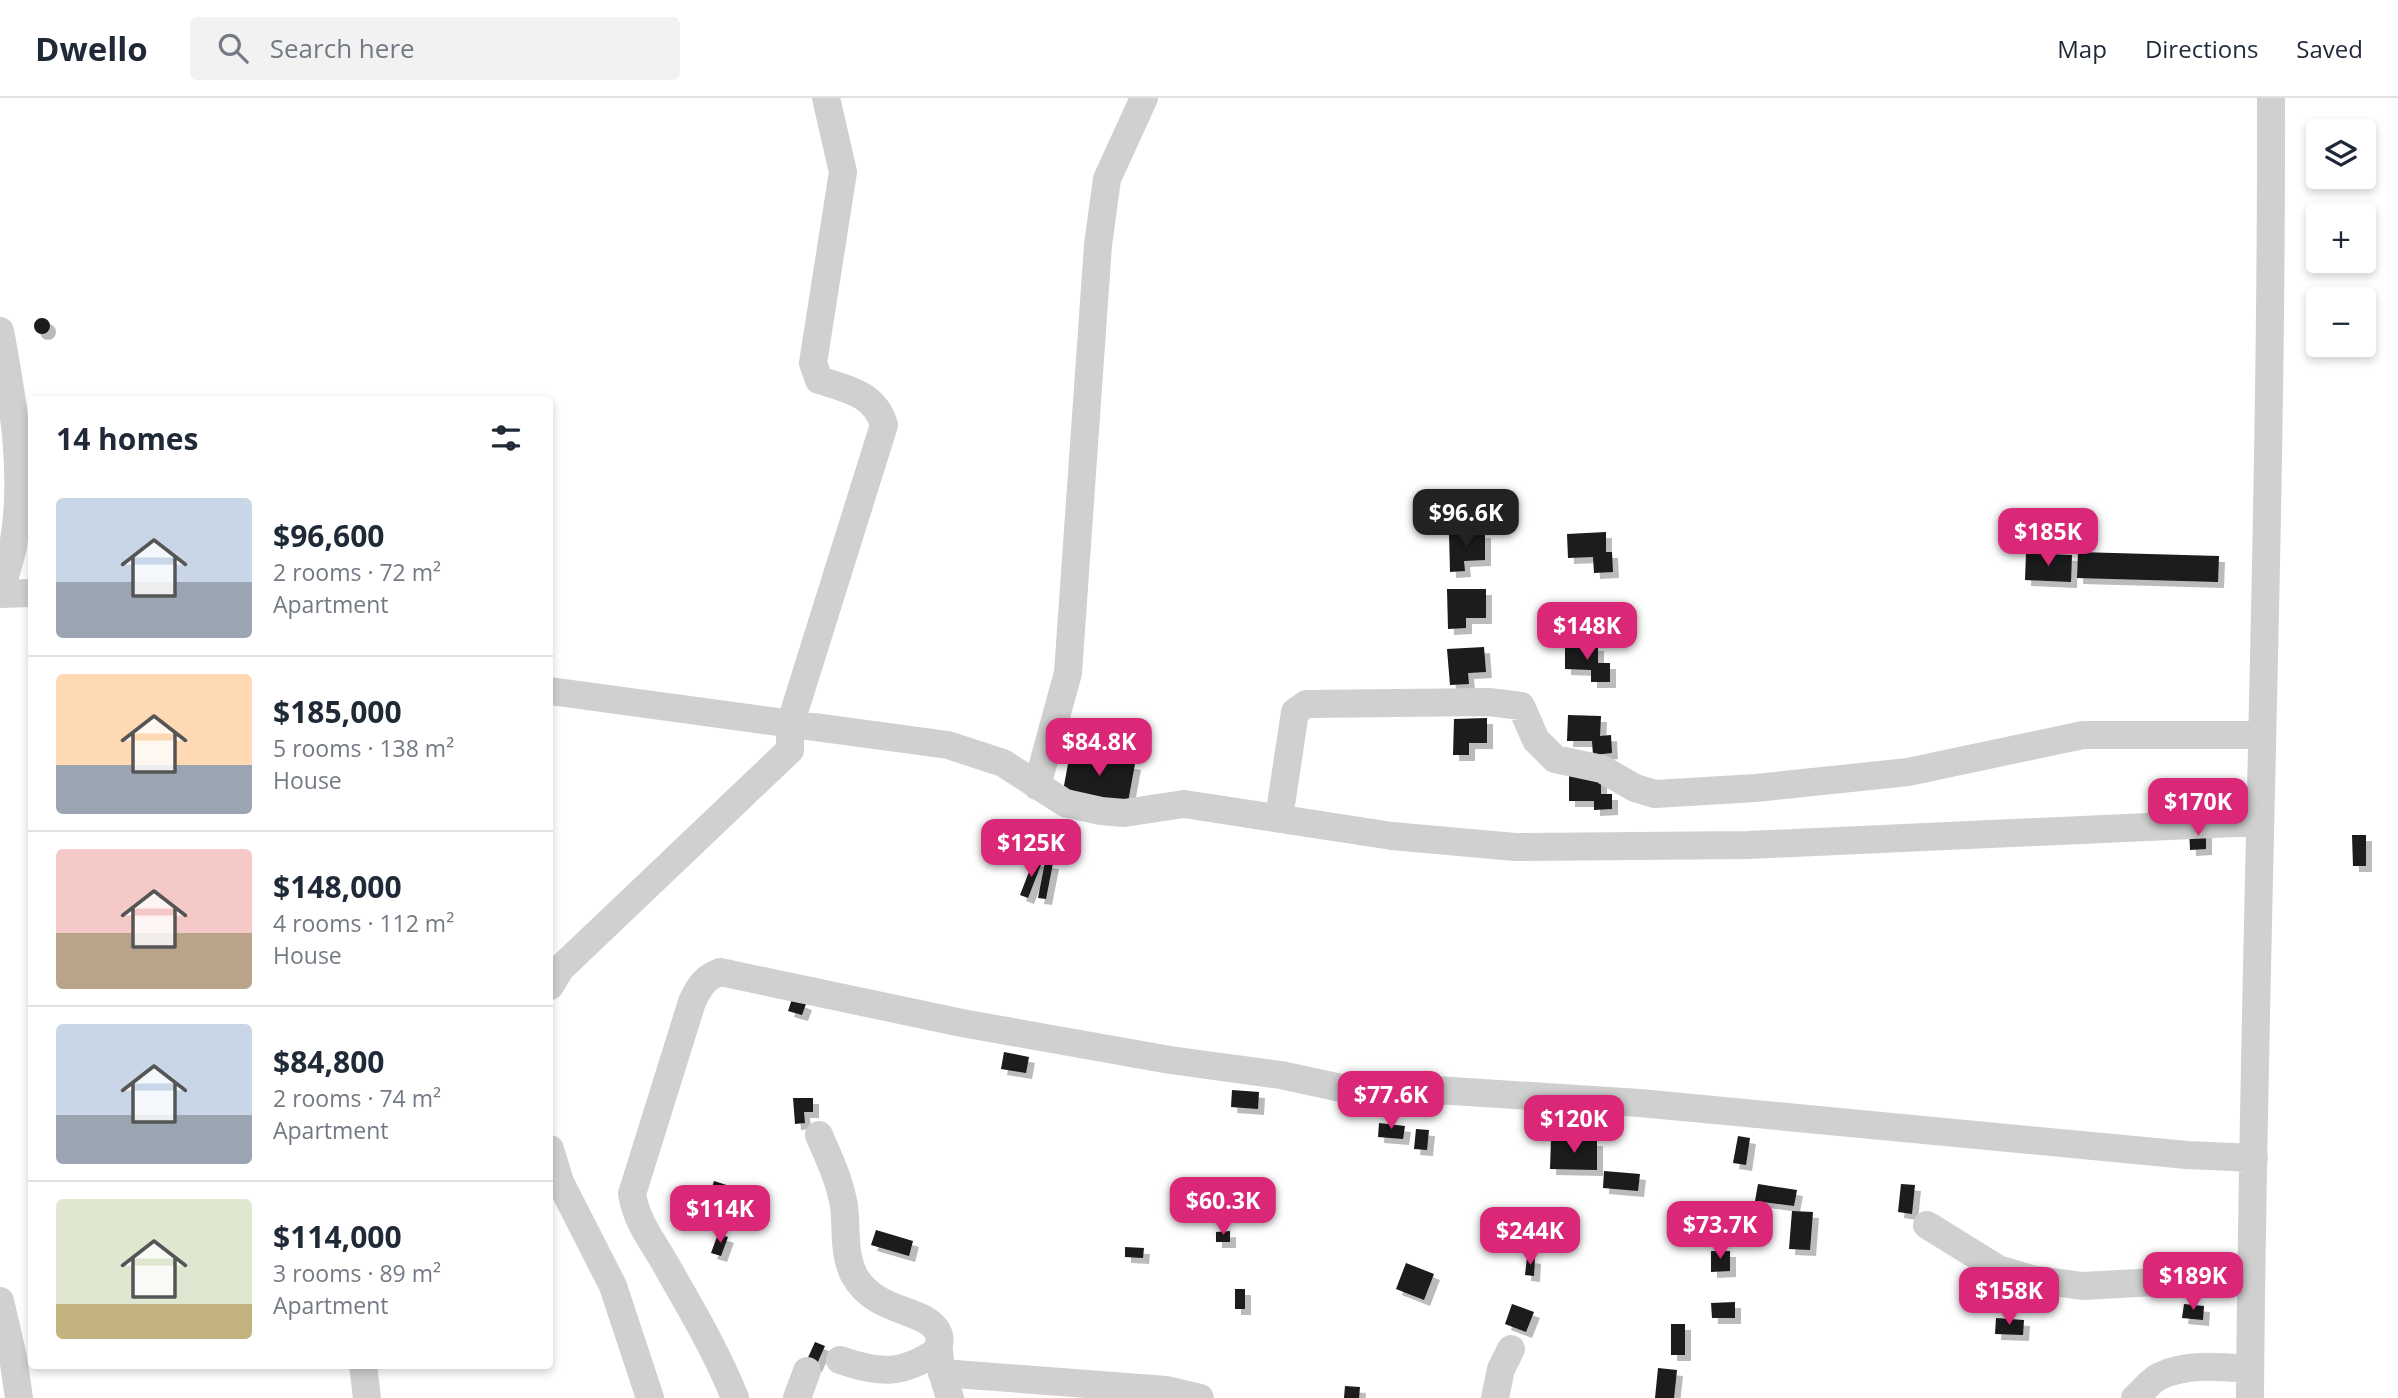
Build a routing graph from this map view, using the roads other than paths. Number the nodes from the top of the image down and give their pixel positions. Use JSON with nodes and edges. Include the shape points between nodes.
{"nodes":[{"id":1,"x":826,"y":98,"type":"edge"},
{"id":2,"x":1144,"y":98,"type":"edge"},
{"id":3,"x":2271,"y":98,"type":"edge"},
{"id":4,"x":0,"y":331,"type":"edge"},
{"id":5,"x":28,"y":593,"type":"edge"},
{"id":6,"x":0,"y":594,"type":"edge"},
{"id":7,"x":553,"y":691,"type":"edge"},
{"id":8,"x":790,"y":725,"type":"junction"},
{"id":9,"x":2260,"y":735,"type":"junction"},
{"id":10,"x":1037,"y":786,"type":"junction"},
{"id":11,"x":1279,"y":818,"type":"junction"},
{"id":12,"x":2258,"y":822,"type":"junction"},
{"id":13,"x":553,"y":981,"type":"edge"},
{"id":14,"x":819,"y":1135,"type":"dead end"},
{"id":15,"x":2253,"y":1158,"type":"junction"},
{"id":16,"x":553,"y":1159,"type":"edge"},
{"id":17,"x":1927,"y":1225,"type":"dead end"},
{"id":18,"x":2249,"y":1277,"type":"junction"},
{"id":19,"x":0,"y":1301,"type":"edge"},
{"id":20,"x":1511,"y":1349,"type":"dead end"},
{"id":21,"x":840,"y":1360,"type":"dead end"},
{"id":22,"x":363,"y":1369,"type":"edge"},
{"id":23,"x":2250,"y":1369,"type":"junction"},
{"id":24,"x":807,"y":1371,"type":"dead end"},
{"id":25,"x":944,"y":1374,"type":"edge"},
{"id":26,"x":19,"y":1398,"type":"edge"},
{"id":27,"x":367,"y":1398,"type":"edge"},
{"id":28,"x":650,"y":1398,"type":"edge"},
{"id":29,"x":735,"y":1398,"type":"edge"},
{"id":30,"x":797,"y":1398,"type":"edge"},
{"id":31,"x":1200,"y":1398,"type":"edge"},
{"id":32,"x":1495,"y":1398,"type":"edge"},
{"id":33,"x":2135,"y":1398,"type":"edge"},
{"id":34,"x":2250,"y":1398,"type":"edge"}],
"edges":[{"from":1,"to":8,"type":"street","via":[[843,172],[813,363],[819,380],[866,398],[879,409],[884,425]]},
{"from":2,"to":10,"type":"street","via":[[1107,179],[1098,245],[1068,673]]},
{"from":3,"to":9,"type":"street"},
{"from":4,"to":6,"type":"street","via":[[13,398],[18,487],[13,546]]},
{"from":5,"to":6,"type":"street"},
{"from":7,"to":8,"type":"street"},
{"from":8,"to":10,"type":"street","via":[[948,745],[1003,763]]},
{"from":8,"to":13,"type":"street","via":[[790,750],[561,968]]},
{"from":9,"to":11,"type":"street","via":[[2083,735],[1908,772],[1655,794],[1602,769],[1555,759],[1536,740],[1521,706],[1489,702],[1307,704],[1295,712]]},
{"from":9,"to":12,"type":"street"},
{"from":10,"to":11,"type":"street","via":[[1065,803],[1101,811],[1124,813],[1184,804]]},
{"from":11,"to":12,"type":"street","via":[[1392,836],[1515,847],[1748,845]]},
{"from":12,"to":15,"type":"street"},
{"from":14,"to":25,"type":"street","via":[[844,1207],[848,1260],[855,1278],[869,1295],[888,1307],[928,1319],[939,1335]]},
{"from":15,"to":18,"type":"street"},
{"from":15,"to":29,"type":"street","via":[[1640,1103],[1436,1090],[1350,1090],[962,1023],[720,972],[708,976],[692,1002],[632,1194],[639,1221],[670,1270]]},
{"from":16,"to":28,"type":"street","via":[[560,1182],[613,1286]]},
{"from":17,"to":18,"type":"street","via":[[1998,1269],[2031,1279],[2082,1286]]},
{"from":18,"to":23,"type":"street"},
{"from":19,"to":26,"type":"street"},
{"from":20,"to":32,"type":"street","via":[[1501,1368]]},
{"from":21,"to":25,"type":"street","via":[[896,1371],[916,1365]]},
{"from":22,"to":27,"type":"street"},
{"from":23,"to":33,"type":"street","via":[[2211,1367],[2173,1372],[2158,1376]]},
{"from":23,"to":34,"type":"street"},
{"from":24,"to":30,"type":"street"},
{"from":25,"to":31,"type":"street","via":[[1166,1390]]}]}
